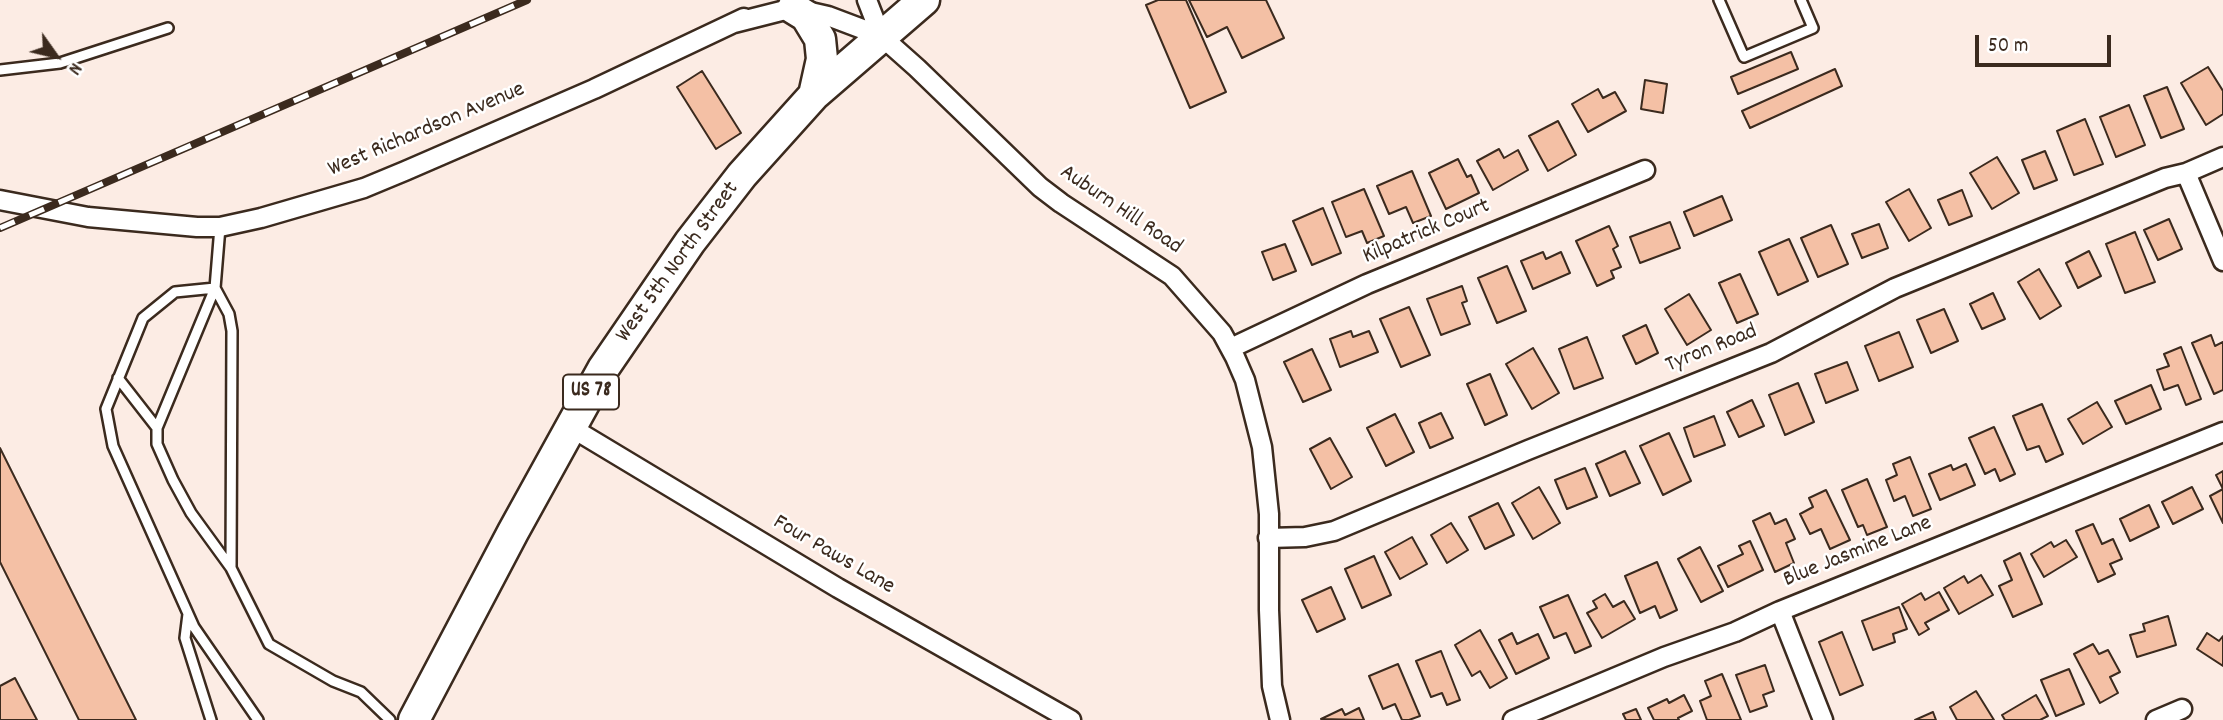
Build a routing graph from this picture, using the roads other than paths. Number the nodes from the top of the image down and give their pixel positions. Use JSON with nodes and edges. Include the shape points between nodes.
{"nodes":[{"id":1,"x":867,"y":0,"type":"edge"},
{"id":2,"x":924,"y":0,"type":"edge"},
{"id":3,"x":1719,"y":0,"type":"edge"},
{"id":4,"x":1801,"y":0,"type":"edge"},
{"id":5,"x":788,"y":4,"type":"edge"},
{"id":6,"x":168,"y":28,"type":"dead end"},
{"id":7,"x":881,"y":36,"type":"junction"},
{"id":8,"x":0,"y":70,"type":"edge"},
{"id":9,"x":814,"y":95,"type":"junction"},
{"id":10,"x":2223,"y":157,"type":"edge"},
{"id":11,"x":1644,"y":170,"type":"dead end"},
{"id":12,"x":2186,"y":173,"type":"junction"},
{"id":13,"x":0,"y":200,"type":"edge"},
{"id":14,"x":220,"y":227,"type":"junction"},
{"id":15,"x":2223,"y":261,"type":"edge"},
{"id":16,"x":215,"y":288,"type":"junction"},
{"id":17,"x":1231,"y":348,"type":"junction"},
{"id":18,"x":118,"y":379,"type":"junction"},
{"id":19,"x":157,"y":428,"type":"junction"},
{"id":20,"x":572,"y":428,"type":"junction"},
{"id":21,"x":2223,"y":432,"type":"edge"},
{"id":22,"x":1268,"y":538,"type":"junction"},
{"id":23,"x":231,"y":568,"type":"junction"},
{"id":24,"x":1780,"y":611,"type":"junction"},
{"id":25,"x":188,"y":614,"type":"junction"},
{"id":26,"x":2182,"y":709,"type":"dead end"},
{"id":27,"x":211,"y":720,"type":"edge"},
{"id":28,"x":258,"y":720,"type":"edge"},
{"id":29,"x":390,"y":720,"type":"edge"},
{"id":30,"x":414,"y":720,"type":"edge"},
{"id":31,"x":1071,"y":720,"type":"edge"},
{"id":32,"x":1280,"y":720,"type":"edge"},
{"id":33,"x":1513,"y":720,"type":"edge"},
{"id":34,"x":1823,"y":720,"type":"edge"},
{"id":35,"x":2156,"y":720,"type":"edge"}],
"edges":[{"from":1,"to":7,"type":"street"},
{"from":2,"to":7,"type":"main road","name":"West 5th North Street","number":"US 78"},
{"from":3,"to":4,"type":"lane","via":[[1744,57],[1813,28]]},
{"from":5,"to":7,"type":"street","name":"West Richardson Avenue"},
{"from":5,"to":9,"type":"main road","via":[[806,16],[820,40],[822,59]]},
{"from":5,"to":14,"type":"street","name":"West Richardson Avenue","via":[[734,23],[364,188]]},
{"from":6,"to":8,"type":"lane","via":[[60,63]]},
{"from":7,"to":9,"type":"main road","name":"West 5th North Street","number":"US 78"},
{"from":7,"to":17,"type":"street","name":"Auburn Hill Road","via":[[1040,187],[1172,276]]},
{"from":9,"to":20,"type":"main road","name":"West 5th North Street","number":"US 78","via":[[690,242],[603,369]]},
{"from":10,"to":12,"type":"street","name":"Tyron Road"},
{"from":11,"to":17,"type":"street","name":"Kilpatrick Court","via":[[1367,284]]},
{"from":12,"to":15,"type":"street"},
{"from":12,"to":22,"type":"street","name":"Tyron Road","via":[[2165,177],[1895,288],[1771,354],[1334,531]]},
{"from":13,"to":14,"type":"street","name":"West Richardson Avenue","via":[[88,217]]},
{"from":14,"to":16,"type":"lane"},
{"from":16,"to":18,"type":"lane","via":[[175,292],[143,318]]},
{"from":16,"to":19,"type":"lane"},
{"from":16,"to":23,"type":"lane","via":[[232,331]]},
{"from":17,"to":22,"type":"street","name":"Auburn Hill Road","via":[[1245,380],[1262,447]]},
{"from":18,"to":19,"type":"lane"},
{"from":18,"to":25,"type":"lane","via":[[106,409],[113,446]]},
{"from":19,"to":23,"type":"lane","via":[[157,444],[173,480]]},
{"from":20,"to":30,"type":"main road","name":"West 5th North Street","number":"US 78"},
{"from":20,"to":31,"type":"street","name":"Four Paws Lane","via":[[838,588]]},
{"from":21,"to":24,"type":"street","name":"Blue Jasmine Lane"},
{"from":22,"to":32,"type":"street","name":"Auburn Hill Road","via":[[1272,686]]},
{"from":23,"to":29,"type":"lane","via":[[269,644],[361,692]]},
{"from":24,"to":33,"type":"street","name":"Blue Jasmine Lane"},
{"from":24,"to":34,"type":"street"},
{"from":25,"to":27,"type":"lane","via":[[185,638]]},
{"from":25,"to":28,"type":"lane"},
{"from":26,"to":35,"type":"street"}]}
